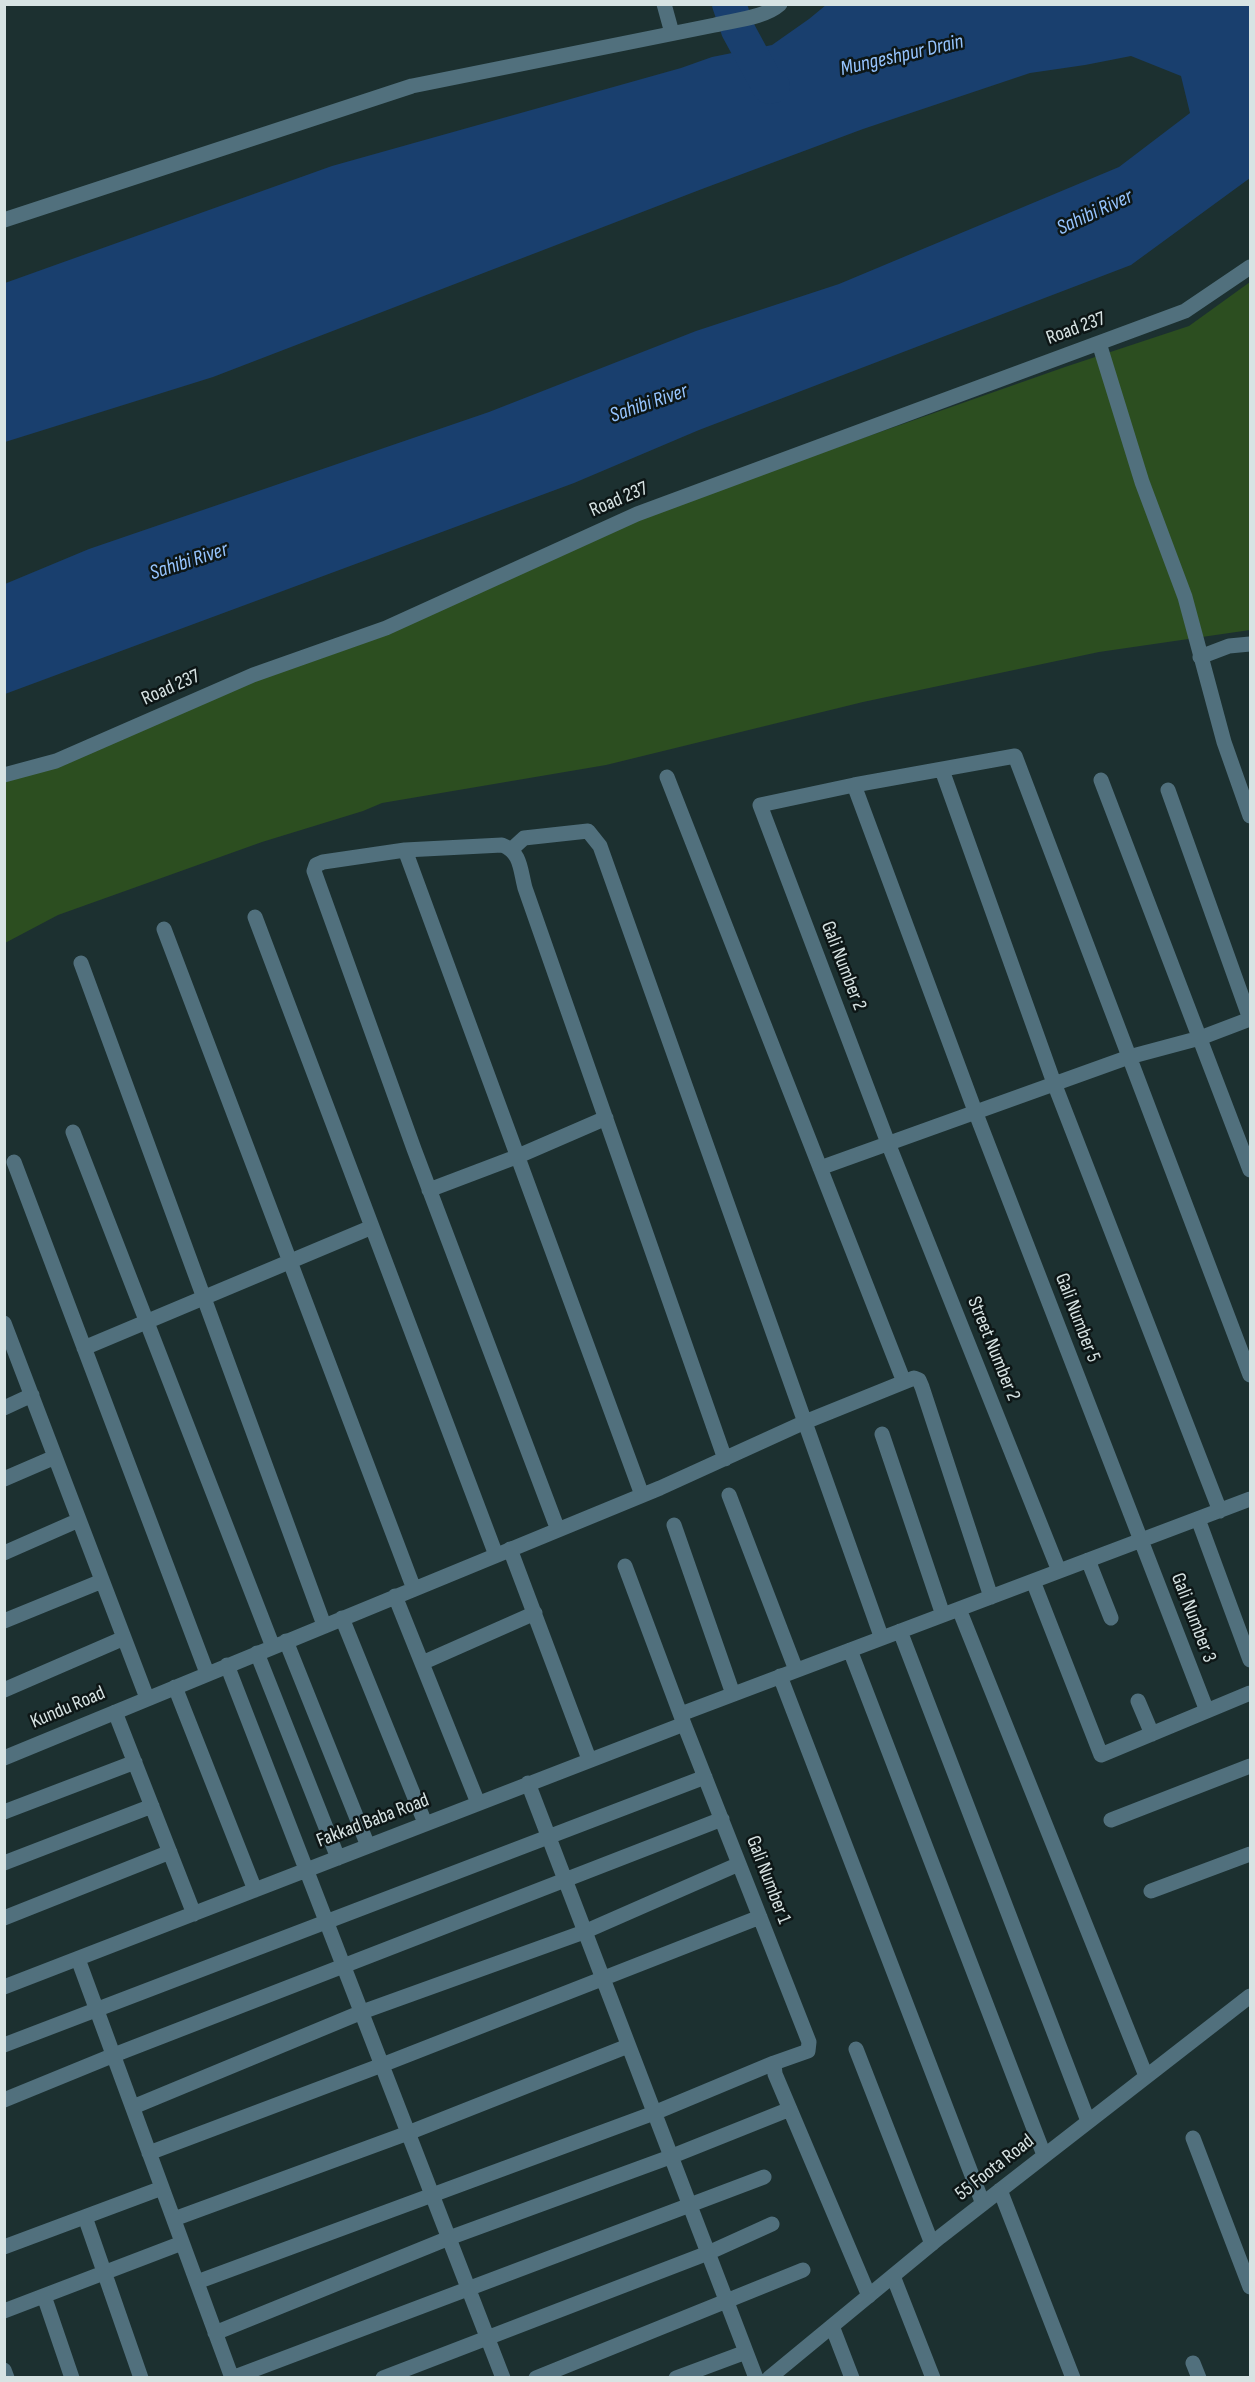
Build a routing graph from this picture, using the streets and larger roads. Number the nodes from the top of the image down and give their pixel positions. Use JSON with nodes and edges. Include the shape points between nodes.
{"nodes":[{"id":1,"x":664,"y":4,"type":"edge"},
{"id":2,"x":777,"y":7,"type":"edge"},
{"id":3,"x":672,"y":33,"type":"junction"},
{"id":4,"x":4,"y":220,"type":"edge"},
{"id":5,"x":1251,"y":267,"type":"edge"},
{"id":6,"x":1099,"y":343,"type":"junction"},
{"id":7,"x":1251,"y":644,"type":"edge"},
{"id":8,"x":1200,"y":657,"type":"junction"},
{"id":9,"x":942,"y":770,"type":"junction"},
{"id":10,"x":4,"y":775,"type":"edge"},
{"id":11,"x":668,"y":777,"type":"dead end"},
{"id":12,"x":1101,"y":780,"type":"dead end"},
{"id":13,"x":854,"y":785,"type":"junction"},
{"id":14,"x":1168,"y":790,"type":"dead end"},
{"id":15,"x":1251,"y":816,"type":"edge"},
{"id":16,"x":512,"y":849,"type":"junction"},
{"id":17,"x":405,"y":850,"type":"junction"},
{"id":18,"x":255,"y":917,"type":"dead end"},
{"id":19,"x":164,"y":929,"type":"dead end"},
{"id":20,"x":81,"y":963,"type":"dead end"},
{"id":21,"x":1251,"y":1019,"type":"edge"},
{"id":22,"x":1200,"y":1038,"type":"junction"},
{"id":23,"x":1129,"y":1057,"type":"junction"},
{"id":24,"x":1054,"y":1083,"type":"junction"},
{"id":25,"x":975,"y":1111,"type":"junction"},
{"id":26,"x":606,"y":1118,"type":"junction"},
{"id":27,"x":73,"y":1132,"type":"dead end"},
{"id":28,"x":888,"y":1143,"type":"junction"},
{"id":29,"x":516,"y":1157,"type":"junction"},
{"id":30,"x":14,"y":1162,"type":"dead end"},
{"id":31,"x":820,"y":1168,"type":"junction"},
{"id":32,"x":1251,"y":1170,"type":"edge"},
{"id":33,"x":429,"y":1190,"type":"junction"},
{"id":34,"x":372,"y":1227,"type":"junction"},
{"id":35,"x":290,"y":1260,"type":"junction"},
{"id":36,"x":204,"y":1297,"type":"junction"},
{"id":37,"x":147,"y":1322,"type":"junction"},
{"id":38,"x":4,"y":1323,"type":"edge"},
{"id":39,"x":8,"y":1342,"type":"edge"},
{"id":40,"x":84,"y":1348,"type":"junction"},
{"id":41,"x":1251,"y":1375,"type":"edge"},
{"id":42,"x":904,"y":1382,"type":"junction"},
{"id":43,"x":32,"y":1395,"type":"junction"},
{"id":44,"x":4,"y":1408,"type":"edge"},
{"id":45,"x":805,"y":1422,"type":"junction"},
{"id":46,"x":882,"y":1434,"type":"dead end"},
{"id":47,"x":55,"y":1457,"type":"junction"},
{"id":48,"x":725,"y":1459,"type":"junction"},
{"id":49,"x":4,"y":1479,"type":"edge"},
{"id":50,"x":642,"y":1495,"type":"junction"},
{"id":51,"x":729,"y":1495,"type":"dead end"},
{"id":52,"x":1251,"y":1499,"type":"edge"},
{"id":53,"x":1220,"y":1510,"type":"junction"},
{"id":54,"x":1198,"y":1519,"type":"junction"},
{"id":55,"x":79,"y":1520,"type":"junction"},
{"id":56,"x":674,"y":1526,"type":"dead end"},
{"id":57,"x":558,"y":1530,"type":"junction"},
{"id":58,"x":1141,"y":1540,"type":"junction"},
{"id":59,"x":503,"y":1552,"type":"junction"},
{"id":60,"x":4,"y":1553,"type":"edge"},
{"id":61,"x":1088,"y":1560,"type":"junction"},
{"id":62,"x":625,"y":1566,"type":"dead end"},
{"id":63,"x":1059,"y":1571,"type":"junction"},
{"id":64,"x":102,"y":1581,"type":"junction"},
{"id":65,"x":1033,"y":1581,"type":"junction"},
{"id":66,"x":414,"y":1589,"type":"junction"},
{"id":67,"x":396,"y":1596,"type":"junction"},
{"id":68,"x":991,"y":1597,"type":"junction"},
{"id":69,"x":959,"y":1609,"type":"junction"},
{"id":70,"x":535,"y":1614,"type":"junction"},
{"id":71,"x":943,"y":1615,"type":"junction"},
{"id":72,"x":342,"y":1618,"type":"junction"},
{"id":73,"x":1111,"y":1618,"type":"dead end"},
{"id":74,"x":4,"y":1621,"type":"edge"},
{"id":75,"x":324,"y":1625,"type":"junction"},
{"id":76,"x":900,"y":1631,"type":"junction"},
{"id":77,"x":881,"y":1636,"type":"junction"},
{"id":78,"x":124,"y":1638,"type":"junction"},
{"id":79,"x":280,"y":1644,"type":"junction"},
{"id":80,"x":850,"y":1650,"type":"junction"},
{"id":81,"x":257,"y":1653,"type":"junction"},
{"id":82,"x":1251,"y":1660,"type":"edge"},
{"id":83,"x":422,"y":1663,"type":"junction"},
{"id":84,"x":227,"y":1665,"type":"junction"},
{"id":85,"x":796,"y":1670,"type":"junction"},
{"id":86,"x":207,"y":1673,"type":"junction"},
{"id":87,"x":780,"y":1676,"type":"junction"},
{"id":88,"x":175,"y":1687,"type":"junction"},
{"id":89,"x":4,"y":1690,"type":"edge"},
{"id":90,"x":1251,"y":1693,"type":"edge"},
{"id":91,"x":733,"y":1694,"type":"junction"},
{"id":92,"x":147,"y":1698,"type":"junction"},
{"id":93,"x":1138,"y":1701,"type":"dead end"},
{"id":94,"x":1207,"y":1711,"type":"junction"},
{"id":95,"x":115,"y":1712,"type":"junction"},
{"id":96,"x":682,"y":1719,"type":"junction"},
{"id":97,"x":1152,"y":1734,"type":"junction"},
{"id":98,"x":4,"y":1758,"type":"edge"},
{"id":99,"x":589,"y":1759,"type":"junction"},
{"id":100,"x":135,"y":1762,"type":"junction"},
{"id":101,"x":1251,"y":1766,"type":"edge"},
{"id":102,"x":705,"y":1776,"type":"junction"},
{"id":103,"x":528,"y":1783,"type":"junction"},
{"id":104,"x":478,"y":1803,"type":"junction"},
{"id":105,"x":152,"y":1806,"type":"junction"},
{"id":106,"x":4,"y":1812,"type":"edge"},
{"id":107,"x":722,"y":1819,"type":"junction"},
{"id":108,"x":1111,"y":1820,"type":"dead end"},
{"id":109,"x":425,"y":1823,"type":"junction"},
{"id":110,"x":549,"y":1838,"type":"junction"},
{"id":111,"x":368,"y":1846,"type":"junction"},
{"id":112,"x":170,"y":1852,"type":"junction"},
{"id":113,"x":1251,"y":1854,"type":"edge"},
{"id":114,"x":338,"y":1858,"type":"junction"},
{"id":115,"x":4,"y":1863,"type":"edge"},
{"id":116,"x":740,"y":1864,"type":"junction"},
{"id":117,"x":306,"y":1870,"type":"junction"},
{"id":118,"x":564,"y":1880,"type":"junction"},
{"id":119,"x":255,"y":1890,"type":"junction"},
{"id":120,"x":1151,"y":1891,"type":"dead end"},
{"id":121,"x":194,"y":1914,"type":"junction"},
{"id":122,"x":760,"y":1917,"type":"junction"},
{"id":123,"x":4,"y":1918,"type":"edge"},
{"id":124,"x":326,"y":1922,"type":"junction"},
{"id":125,"x":584,"y":1932,"type":"junction"},
{"id":126,"x":78,"y":1959,"type":"junction"},
{"id":127,"x":343,"y":1965,"type":"junction"},
{"id":128,"x":602,"y":1977,"type":"junction"},
{"id":129,"x":4,"y":1987,"type":"edge"},
{"id":130,"x":1251,"y":1996,"type":"edge"},
{"id":131,"x":97,"y":2010,"type":"junction"},
{"id":132,"x":362,"y":2012,"type":"junction"},
{"id":133,"x":4,"y":2045,"type":"edge"},
{"id":134,"x":628,"y":2046,"type":"junction"},
{"id":135,"x":856,"y":2049,"type":"dead end"},
{"id":136,"x":114,"y":2055,"type":"junction"},
{"id":137,"x":774,"y":2063,"type":"junction"},
{"id":138,"x":382,"y":2065,"type":"junction"},
{"id":139,"x":1146,"y":2076,"type":"junction"},
{"id":140,"x":4,"y":2100,"type":"edge"},
{"id":141,"x":133,"y":2107,"type":"junction"},
{"id":142,"x":790,"y":2109,"type":"junction"},
{"id":143,"x":654,"y":2113,"type":"junction"},
{"id":144,"x":1089,"y":2121,"type":"junction"},
{"id":145,"x":408,"y":2133,"type":"junction"},
{"id":146,"x":1193,"y":2138,"type":"dead end"},
{"id":147,"x":149,"y":2153,"type":"junction"},
{"id":148,"x":1044,"y":2155,"type":"junction"},
{"id":149,"x":670,"y":2157,"type":"junction"},
{"id":150,"x":764,"y":2177,"type":"dead end"},
{"id":151,"x":162,"y":2188,"type":"junction"},
{"id":152,"x":1000,"y":2190,"type":"junction"},
{"id":153,"x":432,"y":2196,"type":"junction"},
{"id":154,"x":983,"y":2204,"type":"junction"},
{"id":155,"x":689,"y":2205,"type":"junction"},
{"id":156,"x":85,"y":2217,"type":"junction"},
{"id":157,"x":174,"y":2219,"type":"junction"},
{"id":158,"x":772,"y":2224,"type":"dead end"},
{"id":159,"x":449,"y":2238,"type":"junction"},
{"id":160,"x":182,"y":2243,"type":"junction"},
{"id":161,"x":932,"y":2244,"type":"junction"},
{"id":162,"x":4,"y":2247,"type":"edge"},
{"id":163,"x":708,"y":2253,"type":"junction"},
{"id":164,"x":803,"y":2270,"type":"dead end"},
{"id":165,"x":104,"y":2273,"type":"junction"},
{"id":166,"x":893,"y":2276,"type":"junction"},
{"id":167,"x":196,"y":2282,"type":"junction"},
{"id":168,"x":1251,"y":2288,"type":"edge"},
{"id":169,"x":469,"y":2289,"type":"junction"},
{"id":170,"x":44,"y":2296,"type":"junction"},
{"id":171,"x":869,"y":2296,"type":"junction"},
{"id":172,"x":726,"y":2300,"type":"junction"},
{"id":173,"x":4,"y":2311,"type":"edge"},
{"id":174,"x":832,"y":2326,"type":"junction"},
{"id":175,"x":215,"y":2333,"type":"junction"},
{"id":176,"x":488,"y":2338,"type":"junction"},
{"id":177,"x":746,"y":2352,"type":"junction"},
{"id":178,"x":1193,"y":2363,"type":"dead end"},
{"id":179,"x":4,"y":2370,"type":"edge"},
{"id":180,"x":7,"y":2378,"type":"edge"},
{"id":181,"x":72,"y":2378,"type":"edge"},
{"id":182,"x":141,"y":2378,"type":"edge"},
{"id":183,"x":383,"y":2378,"type":"edge"},
{"id":184,"x":503,"y":2378,"type":"edge"},
{"id":185,"x":536,"y":2378,"type":"edge"},
{"id":186,"x":676,"y":2378,"type":"edge"},
{"id":187,"x":756,"y":2378,"type":"edge"},
{"id":188,"x":769,"y":2378,"type":"edge"},
{"id":189,"x":852,"y":2378,"type":"edge"},
{"id":190,"x":933,"y":2378,"type":"edge"},
{"id":191,"x":1073,"y":2378,"type":"edge"},
{"id":192,"x":1199,"y":2378,"type":"edge"}],
"edges":[{"from":1,"to":3,"type":"street"},
{"from":2,"to":3,"type":"street"},
{"from":3,"to":4,"type":"street","via":[[412,86]]},
{"from":5,"to":6,"type":"street","name":"Road 237","via":[[1185,311]]},
{"from":6,"to":8,"type":"street","via":[[1142,482],[1185,597]]},
{"from":6,"to":10,"type":"street","name":"Road 237","via":[[637,514],[386,628],[253,675],[56,761]]},
{"from":7,"to":8,"type":"street","via":[[1229,646]]},
{"from":8,"to":15,"type":"street","via":[[1224,742]]},
{"from":9,"to":13,"type":"street"},
{"from":9,"to":23,"type":"street","via":[[1015,756]]},
{"from":9,"to":24,"type":"street"},
{"from":11,"to":31,"type":"street"},
{"from":12,"to":22,"type":"street"},
{"from":13,"to":25,"type":"street","name":"Gali Number 5"},
{"from":13,"to":28,"type":"street","name":"Gali Number 2","via":[[760,805]]},
{"from":14,"to":21,"type":"street"},
{"from":16,"to":17,"type":"street","via":[[502,845]]},
{"from":16,"to":26,"type":"street"},
{"from":16,"to":45,"type":"street","via":[[524,838],[588,831],[600,846]]},
{"from":17,"to":29,"type":"street"},
{"from":17,"to":33,"type":"street","via":[[322,862],[314,871]]},
{"from":18,"to":34,"type":"street"},
{"from":19,"to":35,"type":"street"},
{"from":20,"to":36,"type":"street"},
{"from":21,"to":22,"type":"street"},
{"from":22,"to":23,"type":"street"},
{"from":22,"to":32,"type":"street"},
{"from":23,"to":24,"type":"street"},
{"from":23,"to":41,"type":"street"},
{"from":24,"to":25,"type":"street"},
{"from":24,"to":53,"type":"street"},
{"from":25,"to":28,"type":"street"},
{"from":25,"to":58,"type":"street","name":"Gali Number 5"},
{"from":26,"to":29,"type":"street"},
{"from":26,"to":48,"type":"street"},
{"from":27,"to":37,"type":"street"},
{"from":28,"to":31,"type":"street"},
{"from":28,"to":63,"type":"street","name":"Street Number 2"},
{"from":29,"to":33,"type":"street"},
{"from":29,"to":50,"type":"street"},
{"from":30,"to":40,"type":"street"},
{"from":31,"to":42,"type":"street"},
{"from":33,"to":57,"type":"street"},
{"from":34,"to":35,"type":"street"},
{"from":34,"to":59,"type":"street"},
{"from":35,"to":36,"type":"street"},
{"from":35,"to":66,"type":"street"},
{"from":36,"to":37,"type":"street"},
{"from":36,"to":75,"type":"street"},
{"from":37,"to":40,"type":"street"},
{"from":37,"to":79,"type":"street"},
{"from":38,"to":39,"type":"street"},
{"from":39,"to":43,"type":"street"},
{"from":40,"to":86,"type":"street"},
{"from":42,"to":45,"type":"street","name":"Kundu Road"},
{"from":42,"to":68,"type":"street","via":[[914,1378],[922,1387]]},
{"from":43,"to":44,"type":"street"},
{"from":43,"to":47,"type":"street"},
{"from":45,"to":48,"type":"street","name":"Kundu Road"},
{"from":45,"to":77,"type":"street"},
{"from":46,"to":71,"type":"street"},
{"from":47,"to":49,"type":"street"},
{"from":47,"to":55,"type":"street"},
{"from":48,"to":50,"type":"street","name":"Kundu Road"},
{"from":50,"to":57,"type":"street","name":"Kundu Road"},
{"from":51,"to":85,"type":"street"},
{"from":52,"to":53,"type":"street","name":"Fakkad Baba Road"},
{"from":53,"to":54,"type":"street","name":"Fakkad Baba Road"},
{"from":54,"to":58,"type":"street","name":"Fakkad Baba Road"},
{"from":54,"to":82,"type":"street"},
{"from":55,"to":60,"type":"street"},
{"from":55,"to":64,"type":"street"},
{"from":56,"to":91,"type":"street"},
{"from":57,"to":59,"type":"street","name":"Kundu Road"},
{"from":58,"to":61,"type":"street","name":"Fakkad Baba Road"},
{"from":58,"to":94,"type":"street","name":"Gali Number 3"},
{"from":59,"to":66,"type":"street","name":"Kundu Road"},
{"from":59,"to":70,"type":"street"},
{"from":61,"to":63,"type":"street","name":"Fakkad Baba Road"},
{"from":61,"to":73,"type":"street"},
{"from":62,"to":96,"type":"street","name":"Gali Number 1"},
{"from":63,"to":65,"type":"street","name":"Fakkad Baba Road"},
{"from":64,"to":74,"type":"street"},
{"from":64,"to":78,"type":"street"},
{"from":65,"to":68,"type":"street","name":"Fakkad Baba Road"},
{"from":65,"to":97,"type":"street","via":[[1101,1755]]},
{"from":66,"to":67,"type":"street","name":"Kundu Road"},
{"from":67,"to":72,"type":"street","name":"Kundu Road"},
{"from":67,"to":83,"type":"street"},
{"from":68,"to":69,"type":"street","name":"Fakkad Baba Road"},
{"from":69,"to":71,"type":"street","name":"Fakkad Baba Road"},
{"from":69,"to":139,"type":"street"},
{"from":70,"to":83,"type":"street"},
{"from":70,"to":99,"type":"street"},
{"from":71,"to":76,"type":"street","name":"Fakkad Baba Road"},
{"from":72,"to":75,"type":"street","name":"Kundu Road"},
{"from":72,"to":109,"type":"street"},
{"from":75,"to":79,"type":"street","name":"Kundu Road"},
{"from":76,"to":77,"type":"street","name":"Fakkad Baba Road"},
{"from":76,"to":144,"type":"street"},
{"from":77,"to":80,"type":"street","name":"Fakkad Baba Road"},
{"from":78,"to":89,"type":"street"},
{"from":78,"to":92,"type":"street"},
{"from":79,"to":81,"type":"street","name":"Kundu Road"},
{"from":79,"to":111,"type":"street"},
{"from":80,"to":85,"type":"street","name":"Fakkad Baba Road"},
{"from":80,"to":148,"type":"street"},
{"from":81,"to":84,"type":"street","name":"Kundu Road"},
{"from":81,"to":114,"type":"street"},
{"from":83,"to":104,"type":"street"},
{"from":84,"to":86,"type":"street","name":"Kundu Road"},
{"from":84,"to":117,"type":"street"},
{"from":85,"to":87,"type":"street","name":"Fakkad Baba Road"},
{"from":86,"to":88,"type":"street","name":"Kundu Road"},
{"from":87,"to":91,"type":"street","name":"Fakkad Baba Road"},
{"from":87,"to":154,"type":"street"},
{"from":88,"to":92,"type":"street","name":"Kundu Road"},
{"from":88,"to":119,"type":"street"},
{"from":90,"to":94,"type":"street"},
{"from":91,"to":96,"type":"street","name":"Fakkad Baba Road"},
{"from":92,"to":95,"type":"street","name":"Kundu Road"},
{"from":93,"to":97,"type":"street"},
{"from":94,"to":97,"type":"street"},
{"from":95,"to":98,"type":"street","name":"Kundu Road"},
{"from":95,"to":100,"type":"street"},
{"from":96,"to":99,"type":"street","name":"Fakkad Baba Road"},
{"from":96,"to":102,"type":"street","name":"Gali Number 1"},
{"from":99,"to":103,"type":"street","name":"Fakkad Baba Road"},
{"from":100,"to":105,"type":"street"},
{"from":100,"to":106,"type":"street"},
{"from":101,"to":108,"type":"street"},
{"from":102,"to":107,"type":"street","name":"Gali Number 1"},
{"from":102,"to":110,"type":"street"},
{"from":103,"to":104,"type":"street","name":"Fakkad Baba Road"},
{"from":103,"to":110,"type":"street"},
{"from":104,"to":109,"type":"street","name":"Fakkad Baba Road"},
{"from":105,"to":112,"type":"street"},
{"from":105,"to":115,"type":"street"},
{"from":107,"to":116,"type":"street","name":"Gali Number 1"},
{"from":107,"to":118,"type":"street"},
{"from":109,"to":111,"type":"street","name":"Fakkad Baba Road"},
{"from":110,"to":118,"type":"street"},
{"from":110,"to":124,"type":"street"},
{"from":111,"to":114,"type":"street","name":"Fakkad Baba Road"},
{"from":112,"to":121,"type":"street"},
{"from":112,"to":123,"type":"street"},
{"from":113,"to":120,"type":"street"},
{"from":114,"to":117,"type":"street","name":"Fakkad Baba Road"},
{"from":116,"to":122,"type":"street","name":"Gali Number 1"},
{"from":116,"to":125,"type":"street"},
{"from":117,"to":119,"type":"street","name":"Fakkad Baba Road"},
{"from":117,"to":124,"type":"street"},
{"from":118,"to":125,"type":"street"},
{"from":118,"to":127,"type":"street"},
{"from":119,"to":121,"type":"street","name":"Fakkad Baba Road"},
{"from":121,"to":126,"type":"street","name":"Fakkad Baba Road"},
{"from":122,"to":128,"type":"street"},
{"from":122,"to":137,"type":"street","name":"Gali Number 1","via":[[809,2042],[808,2051]]},
{"from":124,"to":127,"type":"street"},
{"from":124,"to":131,"type":"street"},
{"from":125,"to":128,"type":"street"},
{"from":125,"to":132,"type":"street"},
{"from":126,"to":129,"type":"street","name":"Fakkad Baba Road"},
{"from":126,"to":131,"type":"street"},
{"from":127,"to":132,"type":"street"},
{"from":127,"to":136,"type":"street"},
{"from":128,"to":134,"type":"street"},
{"from":128,"to":138,"type":"street"},
{"from":130,"to":139,"type":"street","name":"55 Foota Road"},
{"from":131,"to":133,"type":"street"},
{"from":131,"to":136,"type":"street"},
{"from":132,"to":138,"type":"street"},
{"from":132,"to":141,"type":"street"},
{"from":134,"to":143,"type":"street"},
{"from":134,"to":145,"type":"street"},
{"from":135,"to":161,"type":"street"},
{"from":136,"to":140,"type":"street"},
{"from":136,"to":141,"type":"street"},
{"from":137,"to":142,"type":"street"},
{"from":137,"to":143,"type":"street"},
{"from":138,"to":145,"type":"street"},
{"from":138,"to":147,"type":"street"},
{"from":139,"to":144,"type":"street","name":"55 Foota Road"},
{"from":141,"to":147,"type":"street"},
{"from":142,"to":149,"type":"street"},
{"from":142,"to":171,"type":"street"},
{"from":143,"to":149,"type":"street"},
{"from":143,"to":153,"type":"street"},
{"from":144,"to":148,"type":"street","name":"55 Foota Road"},
{"from":145,"to":153,"type":"street"},
{"from":145,"to":157,"type":"street"},
{"from":146,"to":168,"type":"street"},
{"from":147,"to":151,"type":"street"},
{"from":148,"to":152,"type":"street","name":"55 Foota Road"},
{"from":149,"to":155,"type":"street"},
{"from":149,"to":159,"type":"street"},
{"from":150,"to":155,"type":"street"},
{"from":151,"to":156,"type":"street"},
{"from":151,"to":157,"type":"street"},
{"from":152,"to":154,"type":"street","name":"55 Foota Road"},
{"from":152,"to":191,"type":"street"},
{"from":153,"to":159,"type":"street"},
{"from":153,"to":167,"type":"street"},
{"from":154,"to":161,"type":"street","name":"55 Foota Road"},
{"from":155,"to":163,"type":"street"},
{"from":155,"to":169,"type":"street"},
{"from":156,"to":162,"type":"street"},
{"from":156,"to":165,"type":"street"},
{"from":157,"to":160,"type":"street"},
{"from":158,"to":163,"type":"street"},
{"from":159,"to":169,"type":"street"},
{"from":159,"to":175,"type":"street"},
{"from":160,"to":165,"type":"street"},
{"from":160,"to":167,"type":"street"},
{"from":161,"to":166,"type":"street","name":"55 Foota Road"},
{"from":163,"to":172,"type":"street"},
{"from":163,"to":176,"type":"street"},
{"from":164,"to":172,"type":"street"},
{"from":165,"to":170,"type":"street"},
{"from":165,"to":182,"type":"street"},
{"from":166,"to":171,"type":"street","name":"55 Foota Road"},
{"from":166,"to":190,"type":"street"},
{"from":167,"to":175,"type":"street"},
{"from":169,"to":175,"type":"street","via":[[231,2378]]},
{"from":169,"to":176,"type":"street"},
{"from":170,"to":173,"type":"street"},
{"from":170,"to":181,"type":"street"},
{"from":171,"to":174,"type":"street","name":"55 Foota Road"},
{"from":172,"to":177,"type":"street"},
{"from":172,"to":185,"type":"street"},
{"from":174,"to":188,"type":"street","name":"55 Foota Road"},
{"from":174,"to":189,"type":"street"},
{"from":176,"to":183,"type":"street"},
{"from":176,"to":184,"type":"street"},
{"from":177,"to":186,"type":"street"},
{"from":177,"to":187,"type":"street"},
{"from":178,"to":192,"type":"street"},
{"from":179,"to":180,"type":"street"}]}
